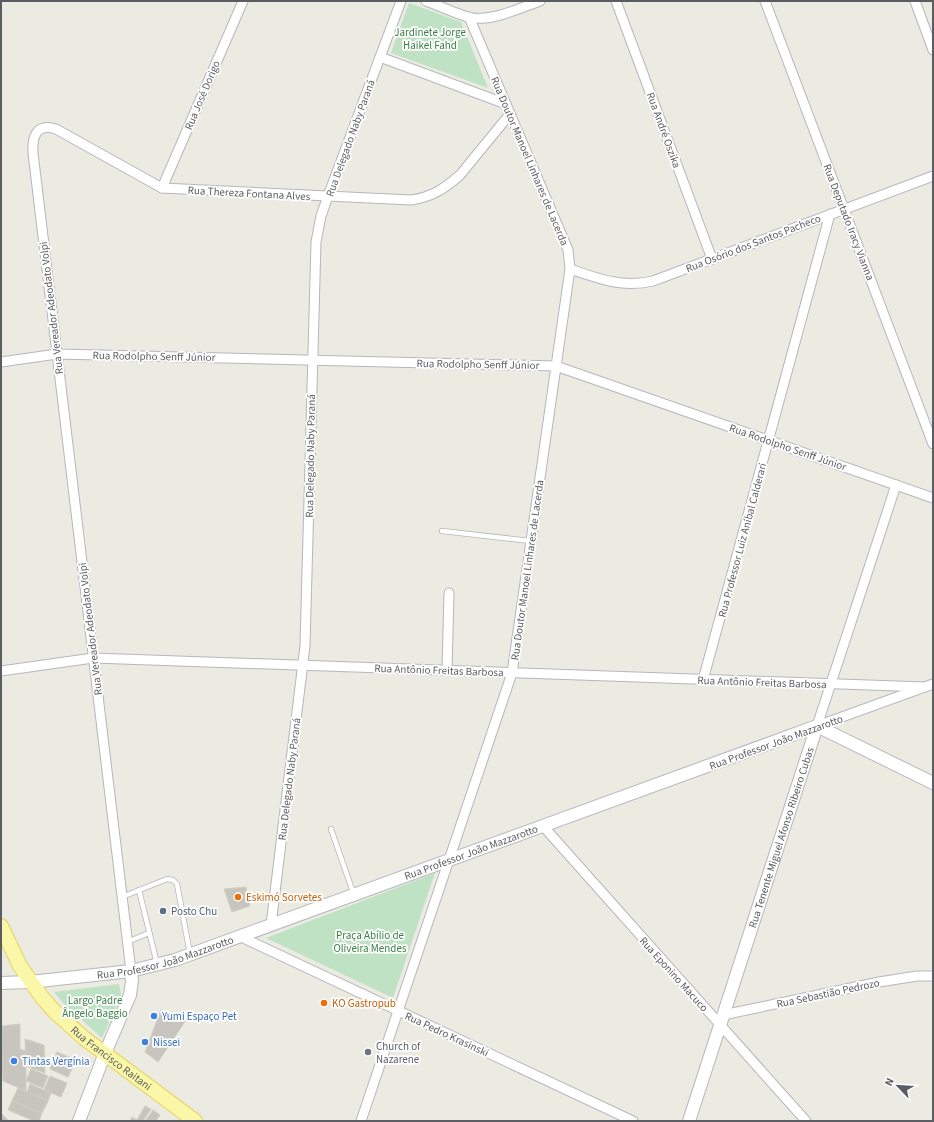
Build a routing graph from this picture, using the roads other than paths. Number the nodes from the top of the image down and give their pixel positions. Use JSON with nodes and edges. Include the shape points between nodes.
{"nodes":[{"id":1,"x":243,"y":1,"type":"edge"},
{"id":2,"x":401,"y":1,"type":"edge"},
{"id":3,"x":426,"y":1,"type":"edge"},
{"id":4,"x":540,"y":1,"type":"edge"},
{"id":5,"x":616,"y":1,"type":"edge"},
{"id":6,"x":765,"y":1,"type":"edge"},
{"id":7,"x":915,"y":1,"type":"edge"},
{"id":8,"x":469,"y":17,"type":"junction"},
{"id":9,"x":933,"y":50,"type":"edge"},
{"id":10,"x":380,"y":57,"type":"junction"},
{"id":11,"x":506,"y":104,"type":"junction"},
{"id":12,"x":510,"y":114,"type":"junction"},
{"id":13,"x":39,"y":130,"type":"joint"},
{"id":14,"x":933,"y":176,"type":"edge"},
{"id":15,"x":162,"y":188,"type":"junction"},
{"id":16,"x":328,"y":196,"type":"junction"},
{"id":17,"x":844,"y":209,"type":"junction"},
{"id":18,"x":830,"y":214,"type":"junction"},
{"id":19,"x":712,"y":258,"type":"junction"},
{"id":20,"x":570,"y":269,"type":"junction"},
{"id":21,"x":57,"y":354,"type":"junction"},
{"id":22,"x":312,"y":359,"type":"junction"},
{"id":23,"x":1,"y":362,"type":"edge"},
{"id":24,"x":556,"y":366,"type":"junction"},
{"id":25,"x":769,"y":440,"type":"junction"},
{"id":26,"x":933,"y":444,"type":"edge"},
{"id":27,"x":896,"y":485,"type":"junction"},
{"id":28,"x":933,"y":498,"type":"edge"},
{"id":29,"x":442,"y":531,"type":"dead end"},
{"id":30,"x":531,"y":541,"type":"junction"},
{"id":31,"x":449,"y":594,"type":"dead end"},
{"id":32,"x":93,"y":658,"type":"junction"},
{"id":33,"x":303,"y":665,"type":"junction"},
{"id":34,"x":446,"y":670,"type":"junction"},
{"id":35,"x":1,"y":671,"type":"edge"},
{"id":36,"x":512,"y":673,"type":"junction"},
{"id":37,"x":703,"y":680,"type":"junction"},
{"id":38,"x":831,"y":684,"type":"junction"},
{"id":39,"x":929,"y":686,"type":"edge"},
{"id":40,"x":818,"y":726,"type":"junction"},
{"id":41,"x":933,"y":783,"type":"edge"},
{"id":42,"x":543,"y":826,"type":"junction"},
{"id":43,"x":331,"y":829,"type":"dead end"},
{"id":44,"x":448,"y":860,"type":"junction"},
{"id":45,"x":139,"y":890,"type":"junction"},
{"id":46,"x":354,"y":895,"type":"junction"},
{"id":47,"x":122,"y":897,"type":"junction"},
{"id":48,"x":271,"y":925,"type":"junction"},
{"id":49,"x":1,"y":926,"type":"edge"},
{"id":50,"x":149,"y":934,"type":"junction"},
{"id":51,"x":239,"y":936,"type":"junction"},
{"id":52,"x":127,"y":942,"type":"junction"},
{"id":53,"x":190,"y":954,"type":"junction"},
{"id":54,"x":157,"y":965,"type":"junction"},
{"id":55,"x":131,"y":971,"type":"junction"},
{"id":56,"x":933,"y":976,"type":"edge"},
{"id":57,"x":1,"y":982,"type":"edge"},
{"id":58,"x":30,"y":982,"type":"junction"},
{"id":59,"x":398,"y":1011,"type":"junction"},
{"id":60,"x":722,"y":1020,"type":"junction"},
{"id":61,"x":105,"y":1053,"type":"junction"},
{"id":62,"x":79,"y":1121,"type":"edge"},
{"id":63,"x":195,"y":1121,"type":"edge"},
{"id":64,"x":361,"y":1121,"type":"edge"},
{"id":65,"x":633,"y":1121,"type":"edge"},
{"id":66,"x":689,"y":1121,"type":"edge"},
{"id":67,"x":806,"y":1121,"type":"edge"}],
"edges":[{"from":1,"to":15,"type":"street","name":"Rua José Dorigo"},
{"from":2,"to":10,"type":"street","name":"Rua Delegado Naby Paraná"},
{"from":3,"to":8,"type":"street"},
{"from":4,"to":8,"type":"street","via":[[500,15]]},
{"from":5,"to":19,"type":"street","name":"Rua André Oszika"},
{"from":6,"to":17,"type":"street","name":"Rua Deputado Iracy Vianna"},
{"from":7,"to":9,"type":"street"},
{"from":8,"to":11,"type":"street","name":"Rua Doutor Manoel Linhares de Lacerda"},
{"from":10,"to":11,"type":"street"},
{"from":10,"to":16,"type":"street","name":"Rua Delegado Naby Paraná"},
{"from":11,"to":12,"type":"street","name":"Rua Doutor Manoel Linhares de Lacerda"},
{"from":12,"to":16,"type":"street","name":"Rua Thereza Fontana Alves","via":[[460,175],[437,193],[411,200]]},
{"from":12,"to":20,"type":"street","name":"Rua Doutor Manoel Linhares de Lacerda","via":[[568,250]]},
{"from":13,"to":15,"type":"street","name":"Rua Thereza Fontana Alves","via":[[56,129]]},
{"from":13,"to":21,"type":"street","name":"Rua Vereador Adeodato Volpi","via":[[32,144],[32,153]]},
{"from":14,"to":17,"type":"street","name":"Rua Osório dos Santos Pacheco"},
{"from":15,"to":16,"type":"street","name":"Rua Thereza Fontana Alves"},
{"from":16,"to":22,"type":"street","name":"Rua Delegado Naby Paraná","via":[[316,242]]},
{"from":17,"to":18,"type":"street","name":"Rua Osório dos Santos Pacheco"},
{"from":17,"to":26,"type":"street","name":"Rua Deputado Iracy Vianna"},
{"from":18,"to":19,"type":"street","name":"Rua Osório dos Santos Pacheco"},
{"from":18,"to":25,"type":"street","name":"Rua Professor Luiz Aníbal Calderari"},
{"from":19,"to":20,"type":"street","name":"Rua Osório dos Santos Pacheco","via":[[653,281],[631,284],[608,281]]},
{"from":20,"to":24,"type":"street","name":"Rua Doutor Manoel Linhares de Lacerda"},
{"from":21,"to":22,"type":"street","name":"Rua Rodolpho Senff Júnior"},
{"from":21,"to":23,"type":"street","name":"Rua Rodolpho Senff Júnior"},
{"from":21,"to":32,"type":"street","name":"Rua Vereador Adeodato Volpi"},
{"from":22,"to":24,"type":"street","name":"Rua Rodolpho Senff Júnior"},
{"from":22,"to":33,"type":"street","name":"Rua Delegado Naby Paraná"},
{"from":24,"to":25,"type":"street","name":"Rua Rodolpho Senff Júnior"},
{"from":24,"to":30,"type":"street","name":"Rua Doutor Manoel Linhares de Lacerda"},
{"from":25,"to":27,"type":"street","name":"Rua Rodolpho Senff Júnior"},
{"from":25,"to":37,"type":"street","name":"Rua Professor Luiz Aníbal Calderari"},
{"from":27,"to":28,"type":"street","name":"Rua Rodolpho Senff Júnior"},
{"from":27,"to":38,"type":"street","name":"Rua Tenente Miguel Afonso Ribeiro Cubas"},
{"from":29,"to":30,"type":"lane"},
{"from":30,"to":36,"type":"street","name":"Rua Doutor Manoel Linhares de Lacerda"},
{"from":31,"to":34,"type":"street"},
{"from":32,"to":33,"type":"street","name":"Rua Antônio Freitas Barbosa"},
{"from":32,"to":35,"type":"street","name":"Rua Antônio Freitas Barbosa"},
{"from":32,"to":47,"type":"street","name":"Rua Vereador Adeodato Volpi"},
{"from":33,"to":34,"type":"street","name":"Rua Antônio Freitas Barbosa"},
{"from":33,"to":48,"type":"street","name":"Rua Delegado Naby Paraná"},
{"from":34,"to":36,"type":"street","name":"Rua Antônio Freitas Barbosa"},
{"from":36,"to":37,"type":"street","name":"Rua Antônio Freitas Barbosa"},
{"from":36,"to":44,"type":"street","name":"Rua Doutor Manoel Linhares de Lacerda"},
{"from":37,"to":38,"type":"street","name":"Rua Antônio Freitas Barbosa"},
{"from":38,"to":39,"type":"street","name":"Rua Antônio Freitas Barbosa"},
{"from":38,"to":40,"type":"street","name":"Rua Tenente Miguel Afonso Ribeiro Cubas"},
{"from":39,"to":40,"type":"street","name":"Rua Professor João Mazzarotto"},
{"from":40,"to":41,"type":"street"},
{"from":40,"to":42,"type":"street","name":"Rua Professor João Mazzarotto"},
{"from":40,"to":60,"type":"street","name":"Rua Tenente Miguel Afonso Ribeiro Cubas"},
{"from":42,"to":44,"type":"street","name":"Rua Professor João Mazzarotto"},
{"from":42,"to":60,"type":"street","name":"Rua Eponino Macuco"},
{"from":43,"to":46,"type":"lane"},
{"from":44,"to":46,"type":"street","name":"Rua Professor João Mazzarotto"},
{"from":44,"to":59,"type":"street","name":"Rua Doutor Manoel Linhares de Lacerda"},
{"from":45,"to":47,"type":"lane"},
{"from":45,"to":50,"type":"lane"},
{"from":45,"to":53,"type":"lane","via":[[167,879],[178,884]]},
{"from":46,"to":48,"type":"street","name":"Rua Professor João Mazzarotto"},
{"from":47,"to":52,"type":"street","name":"Rua Vereador Adeodato Volpi"},
{"from":48,"to":51,"type":"street","name":"Rua Professor João Mazzarotto"},
{"from":49,"to":58,"type":"main road","name":"Rua Francisco Raitani"},
{"from":50,"to":52,"type":"lane"},
{"from":50,"to":54,"type":"lane"},
{"from":51,"to":53,"type":"street","name":"Rua Professor João Mazzarotto"},
{"from":51,"to":59,"type":"street","name":"Rua Pedro Krasinski"},
{"from":52,"to":55,"type":"street","name":"Rua Vereador Adeodato Volpi"},
{"from":53,"to":54,"type":"street","name":"Rua Professor João Mazzarotto"},
{"from":54,"to":55,"type":"street","name":"Rua Professor João Mazzarotto"},
{"from":55,"to":58,"type":"street","name":"Rua Professor João Mazzarotto"},
{"from":55,"to":61,"type":"street","name":"Rua Vereador Adeodato Volpi","via":[[132,988]]},
{"from":56,"to":60,"type":"street","name":"Rua Sebastião Pedrozo","via":[[879,982]]},
{"from":57,"to":58,"type":"street","name":"Rua Professor João Mazzarotto"},
{"from":58,"to":61,"type":"main road","name":"Rua Francisco Raitani","via":[[68,1024]]},
{"from":59,"to":64,"type":"street","name":"Rua Doutor Manoel Linhares de Lacerda"},
{"from":59,"to":65,"type":"street","name":"Rua Pedro Krasinski"},
{"from":60,"to":66,"type":"street","name":"Rua Tenente Miguel Afonso Ribeiro Cubas"},
{"from":60,"to":67,"type":"street","name":"Rua Eponino Macuco"},
{"from":61,"to":62,"type":"street","name":"Rua Vereador Adeodato Volpi"},
{"from":61,"to":63,"type":"main road","name":"Rua Francisco Raitani"}]}
